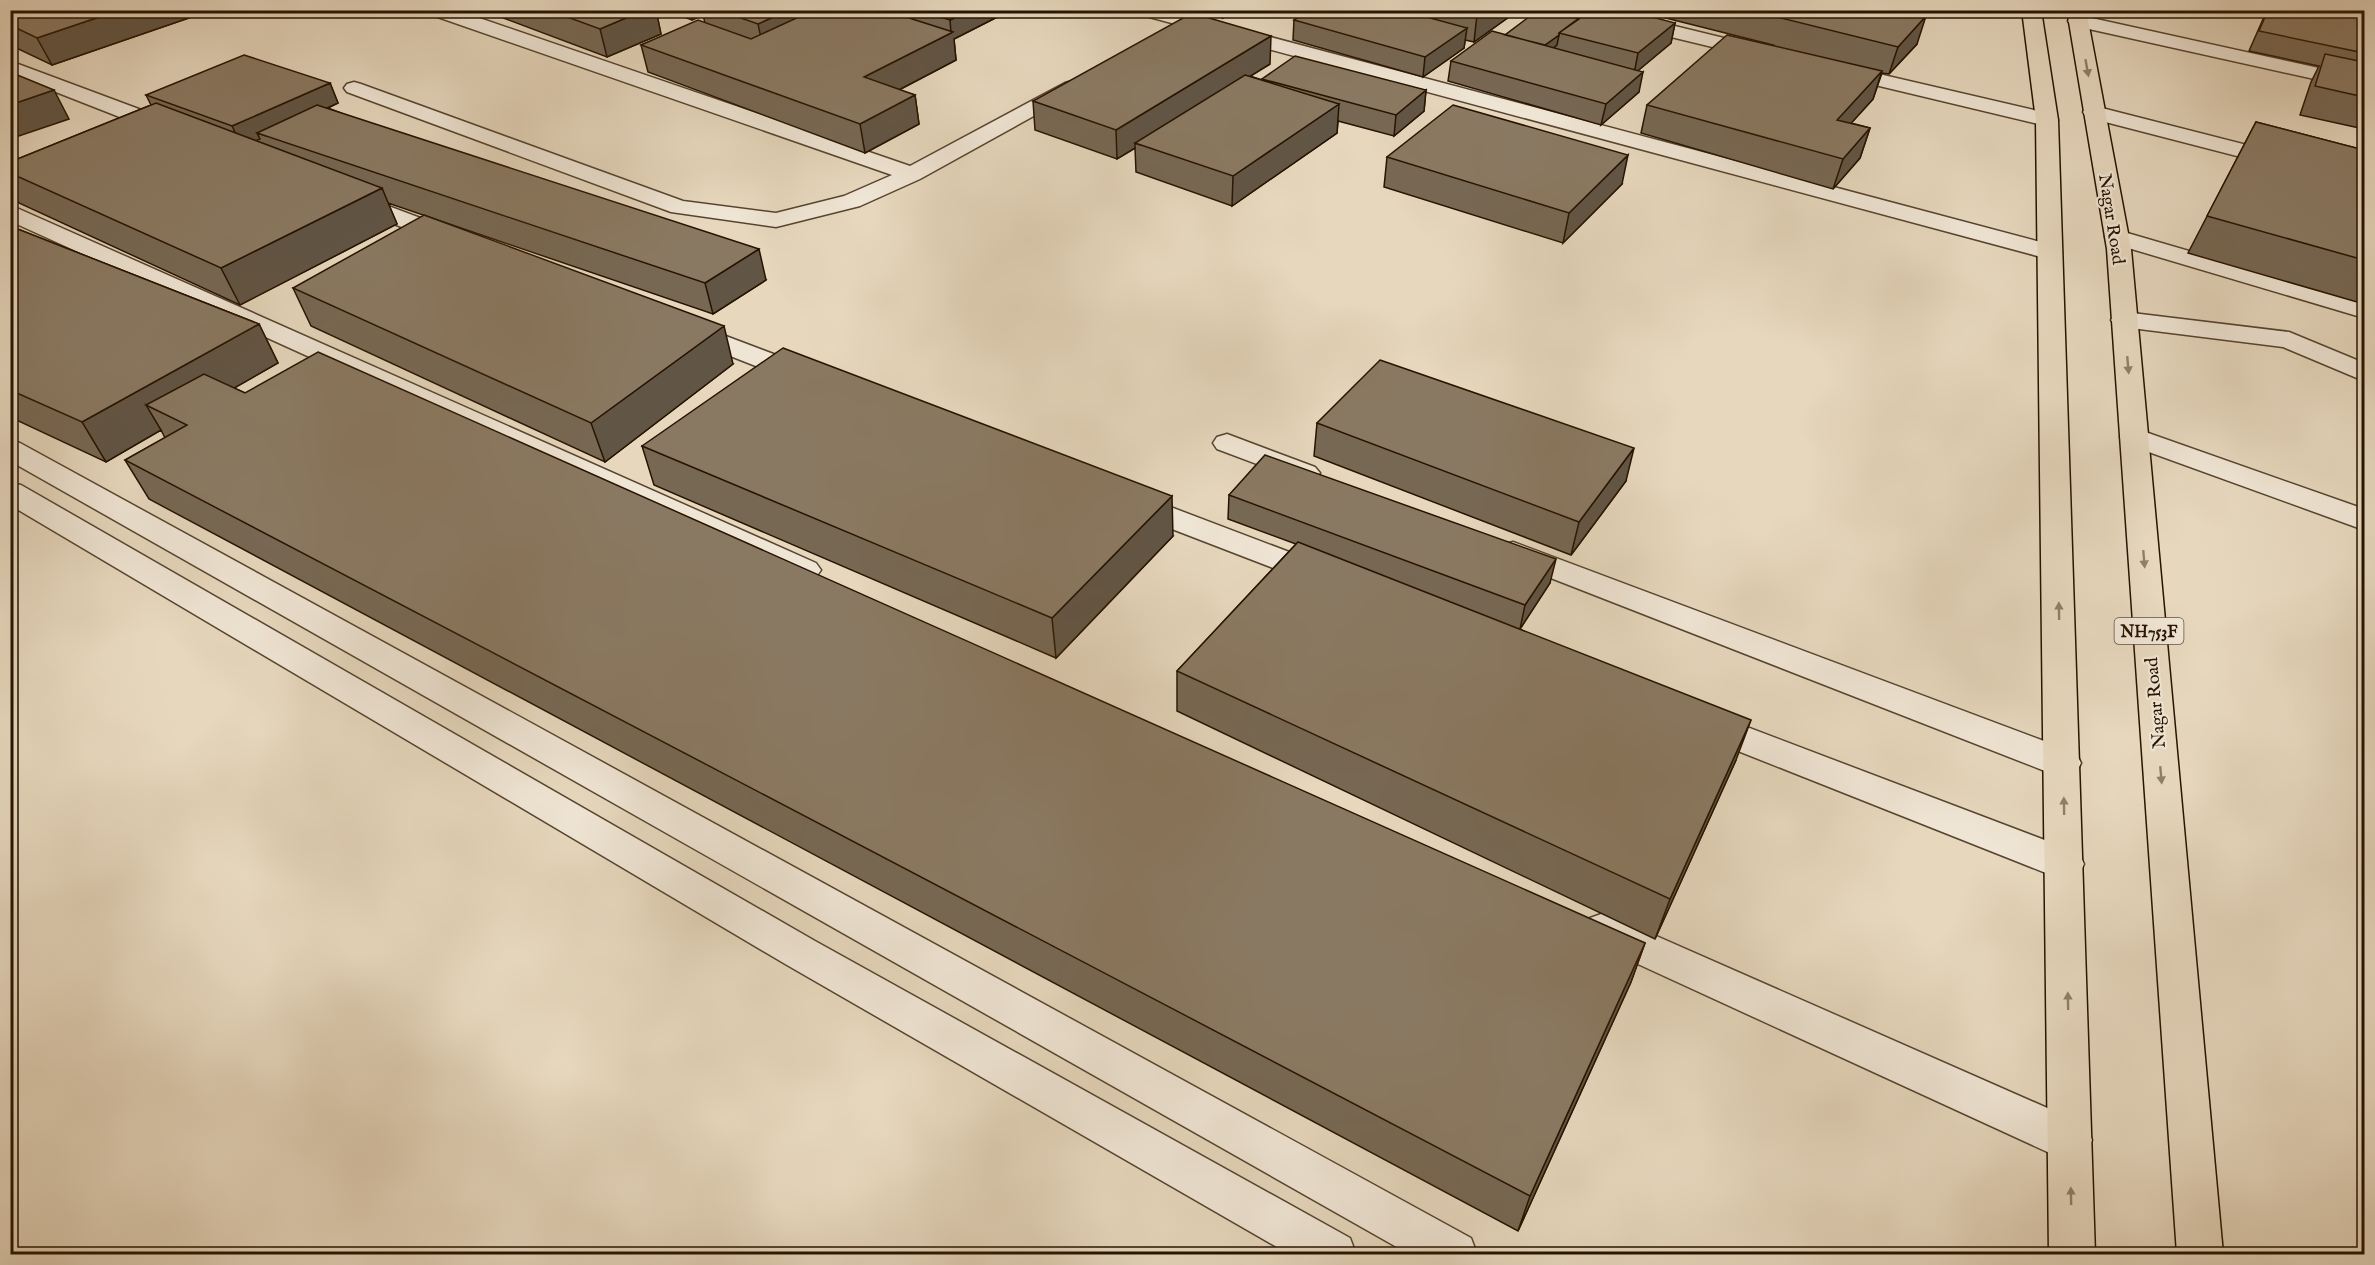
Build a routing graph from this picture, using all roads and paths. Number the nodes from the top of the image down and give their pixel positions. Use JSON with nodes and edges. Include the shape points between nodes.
{"nodes":[{"id":1,"x":436,"y":10,"type":"edge"},
{"id":2,"x":1144,"y":10,"type":"edge"},
{"id":3,"x":2031,"y":10,"type":"edge"},
{"id":4,"x":1597,"y":12,"type":"edge"},
{"id":5,"x":2077,"y":16,"type":"edge"},
{"id":6,"x":1190,"y":23,"type":"junction"},
{"id":7,"x":1159,"y":39,"type":"edge"},
{"id":8,"x":1784,"y":58,"type":"edge"},
{"id":9,"x":1819,"y":66,"type":"edge"},
{"id":10,"x":10,"y":67,"type":"edge"},
{"id":11,"x":1089,"y":78,"type":"edge"},
{"id":12,"x":2364,"y":84,"type":"edge"},
{"id":13,"x":354,"y":88,"type":"dead end"},
{"id":14,"x":2094,"y":112,"type":"junction"},
{"id":15,"x":2047,"y":120,"type":"junction"},
{"id":16,"x":201,"y":141,"type":"edge"},
{"id":17,"x":912,"y":174,"type":"junction"},
{"id":18,"x":2364,"y":182,"type":"edge"},
{"id":19,"x":324,"y":189,"type":"edge"},
{"id":20,"x":10,"y":212,"type":"edge"},
{"id":21,"x":2117,"y":237,"type":"junction"},
{"id":22,"x":480,"y":249,"type":"edge"},
{"id":23,"x":2050,"y":252,"type":"junction"},
{"id":24,"x":2364,"y":310,"type":"edge"},
{"id":25,"x":658,"y":318,"type":"edge"},
{"id":26,"x":2124,"y":320,"type":"junction"},
{"id":27,"x":2364,"y":374,"type":"edge"},
{"id":28,"x":836,"y":387,"type":"edge"},
{"id":29,"x":2134,"y":436,"type":"junction"},
{"id":30,"x":1227,"y":443,"type":"dead end"},
{"id":31,"x":10,"y":449,"type":"edge"},
{"id":32,"x":1327,"y":482,"type":"edge"},
{"id":33,"x":1104,"y":491,"type":"edge"},
{"id":34,"x":10,"y":492,"type":"edge"},
{"id":35,"x":2364,"y":520,"type":"edge"},
{"id":36,"x":1483,"y":541,"type":"edge"},
{"id":37,"x":829,"y":580,"type":"edge"},
{"id":38,"x":1349,"y":586,"type":"edge"},
{"id":39,"x":1672,"y":711,"type":"edge"},
{"id":40,"x":2063,"y":763,"type":"junction"},
{"id":41,"x":2065,"y":864,"type":"junction"},
{"id":42,"x":1581,"y":920,"type":"edge"},
{"id":43,"x":2070,"y":1140,"type":"junction"},
{"id":44,"x":1333,"y":1254,"type":"edge"},
{"id":45,"x":1454,"y":1254,"type":"edge"},
{"id":46,"x":2072,"y":1254,"type":"edge"},
{"id":47,"x":2200,"y":1254,"type":"edge"}],
"edges":[{"from":1,"to":17,"type":"street"},
{"from":2,"to":6,"type":"street"},
{"from":3,"to":15,"type":"highway"},
{"from":4,"to":8,"type":"street"},
{"from":5,"to":12,"type":"street"},
{"from":5,"to":14,"type":"highway","name":"Nagar Road","number":"NH753F","one_way":true},
{"from":6,"to":7,"type":"street"},
{"from":6,"to":23,"type":"street"},
{"from":9,"to":15,"type":"street"},
{"from":10,"to":16,"type":"street"},
{"from":11,"to":17,"type":"street"},
{"from":13,"to":17,"type":"street","via":[[680,207],[776,220],[852,201]]},
{"from":14,"to":18,"type":"street"},
{"from":14,"to":21,"type":"highway","name":"Nagar Road","number":"NH753F"},
{"from":15,"to":23,"type":"highway"},
{"from":19,"to":22,"type":"street"},
{"from":20,"to":37,"type":"street"},
{"from":21,"to":24,"type":"street"},
{"from":21,"to":26,"type":"highway","name":"Nagar Road","number":"NH753F"},
{"from":40,"to":23,"type":"highway","one_way":true},
{"from":25,"to":28,"type":"street"},
{"from":26,"to":27,"type":"street","via":[[2289,340]]},
{"from":26,"to":29,"type":"highway","name":"Nagar Road","number":"NH753F","one_way":true},
{"from":29,"to":35,"type":"street"},
{"from":29,"to":47,"type":"highway","name":"Nagar Road","number":"NH753F","one_way":true},
{"from":30,"to":32,"type":"street"},
{"from":31,"to":45,"type":"street"},
{"from":33,"to":38,"type":"street"},
{"from":34,"to":44,"type":"street","via":[[801,954]]},
{"from":36,"to":40,"type":"street"},
{"from":39,"to":41,"type":"street"},
{"from":41,"to":40,"type":"highway","one_way":true},
{"from":43,"to":41,"type":"highway","one_way":true},
{"from":42,"to":43,"type":"street"},
{"from":46,"to":43,"type":"highway","one_way":true}]}
